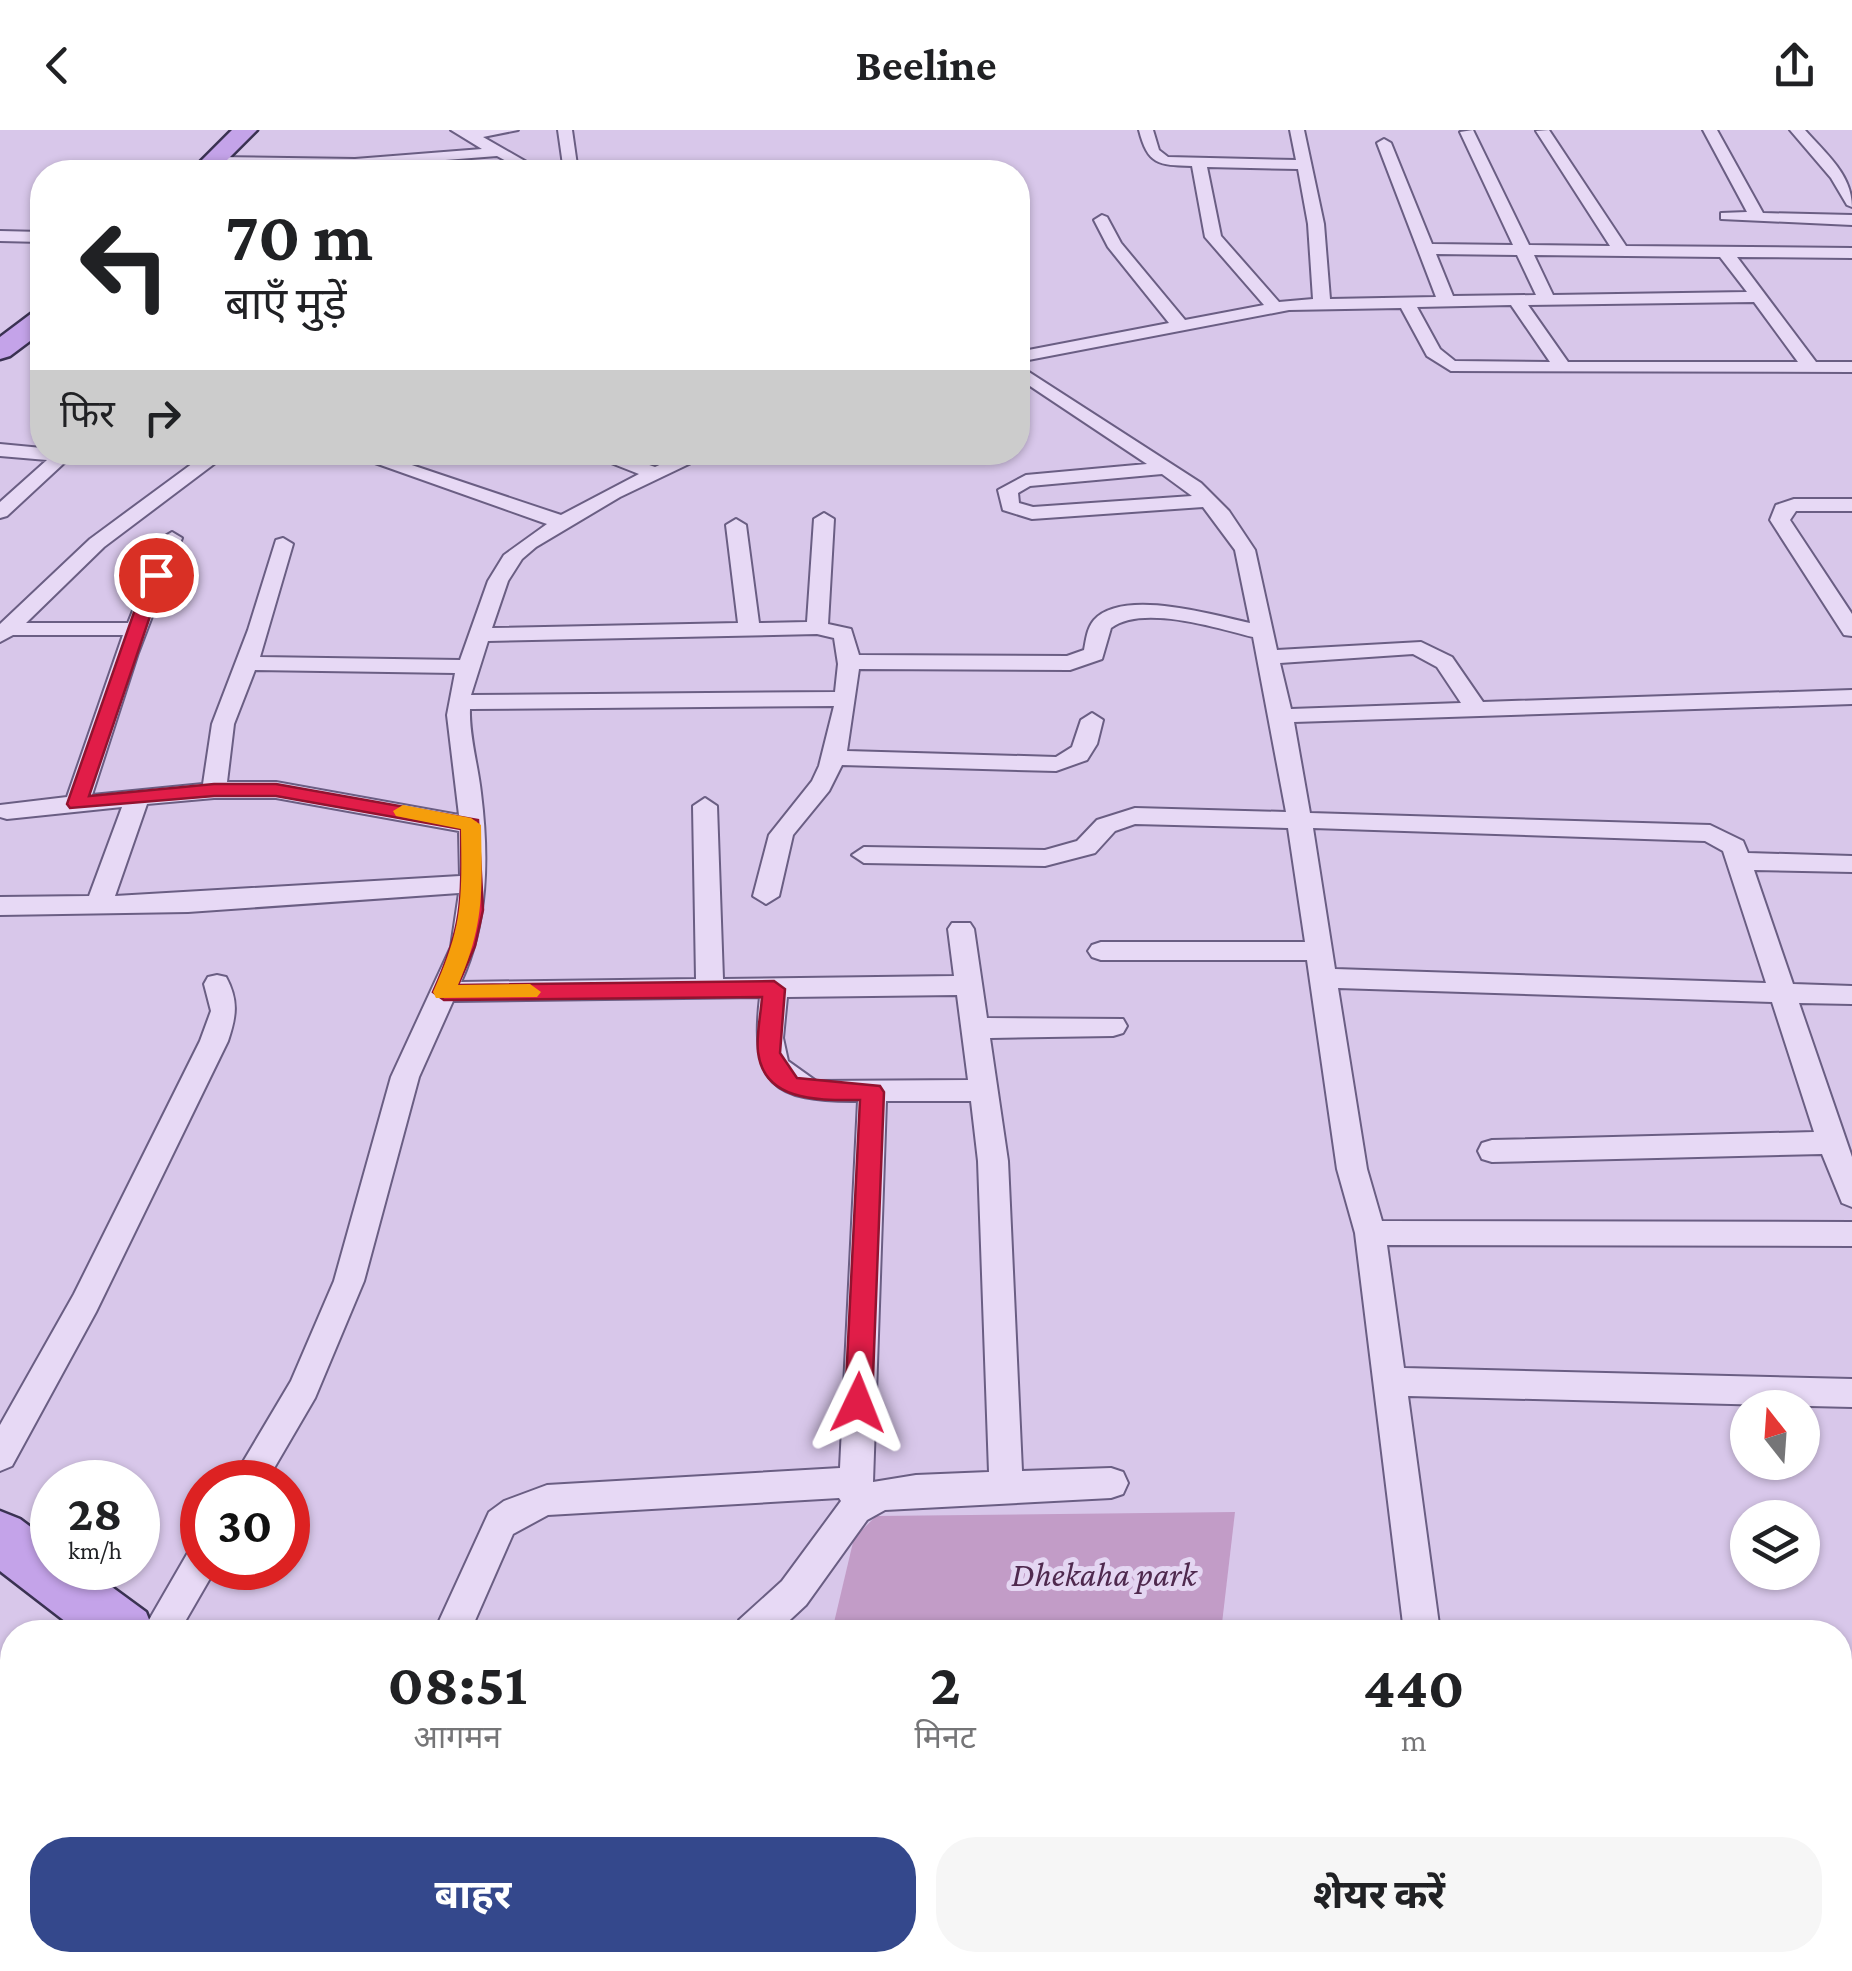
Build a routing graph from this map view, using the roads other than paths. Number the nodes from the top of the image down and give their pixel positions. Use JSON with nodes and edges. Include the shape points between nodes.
{"nodes":[{"id":1,"x":245,"y":130,"type":"edge"},
{"id":2,"x":510,"y":130,"type":"edge"},
{"id":3,"x":565,"y":130,"type":"edge"},
{"id":4,"x":1146,"y":130,"type":"edge"},
{"id":5,"x":1298,"y":130,"type":"edge"},
{"id":6,"x":1710,"y":130,"type":"edge"},
{"id":7,"x":1797,"y":130,"type":"edge"},
{"id":8,"x":1543,"y":131,"type":"edge"},
{"id":9,"x":1467,"y":132,"type":"dead end"},
{"id":10,"x":463,"y":133,"type":"edge"},
{"id":11,"x":1384,"y":143,"type":"dead end"},
{"id":12,"x":498,"y":152,"type":"junction"},
{"id":13,"x":215,"y":160,"type":"edge"},
{"id":14,"x":395,"y":160,"type":"edge"},
{"id":15,"x":514,"y":160,"type":"edge"},
{"id":16,"x":569,"y":160,"type":"edge"},
{"id":17,"x":1199,"y":163,"type":"junction"},
{"id":18,"x":1305,"y":165,"type":"junction"},
{"id":19,"x":1852,"y":202,"type":"edge"},
{"id":20,"x":1726,"y":216,"type":"dead end"},
{"id":21,"x":1757,"y":216,"type":"junction"},
{"id":22,"x":1102,"y":220,"type":"dead end"},
{"id":23,"x":1852,"y":220,"type":"edge"},
{"id":24,"x":0,"y":236,"type":"edge"},
{"id":25,"x":30,"y":237,"type":"edge"},
{"id":26,"x":1424,"y":249,"type":"junction"},
{"id":27,"x":1525,"y":252,"type":"junction"},
{"id":28,"x":1622,"y":252,"type":"junction"},
{"id":29,"x":1725,"y":252,"type":"junction"},
{"id":30,"x":1844,"y":253,"type":"edge"},
{"id":31,"x":1852,"y":273,"type":"edge"},
{"id":32,"x":1758,"y":296,"type":"junction"},
{"id":33,"x":1405,"y":300,"type":"junction"},
{"id":34,"x":1446,"y":300,"type":"junction"},
{"id":35,"x":1516,"y":300,"type":"junction"},
{"id":36,"x":1548,"y":300,"type":"junction"},
{"id":37,"x":1322,"y":302,"type":"junction"},
{"id":38,"x":1275,"y":307,"type":"junction"},
{"id":39,"x":1179,"y":324,"type":"junction"},
{"id":40,"x":30,"y":326,"type":"edge"},
{"id":41,"x":5,"y":342,"type":"edge"},
{"id":42,"x":1030,"y":355,"type":"edge"},
{"id":43,"x":1563,"y":367,"type":"junction"},
{"id":44,"x":1811,"y":367,"type":"junction"},
{"id":45,"x":1852,"y":368,"type":"edge"},
{"id":46,"x":1030,"y":377,"type":"edge"},
{"id":47,"x":1046,"y":387,"type":"junction"},
{"id":48,"x":1030,"y":388,"type":"edge"},
{"id":49,"x":0,"y":450,"type":"edge"},
{"id":50,"x":30,"y":452,"type":"edge"},
{"id":51,"x":53,"y":465,"type":"edge"},
{"id":52,"x":202,"y":465,"type":"edge"},
{"id":53,"x":392,"y":465,"type":"edge"},
{"id":54,"x":630,"y":465,"type":"edge"},
{"id":55,"x":673,"y":465,"type":"edge"},
{"id":56,"x":1166,"y":468,"type":"junction"},
{"id":57,"x":654,"y":473,"type":"junction"},
{"id":58,"x":1208,"y":501,"type":"junction"},
{"id":59,"x":1852,"y":505,"type":"edge"},
{"id":60,"x":0,"y":512,"type":"edge"},
{"id":61,"x":824,"y":519,"type":"dead end"},
{"id":62,"x":562,"y":522,"type":"junction"},
{"id":63,"x":736,"y":525,"type":"dead end"},
{"id":64,"x":172,"y":538,"type":"dead end"},
{"id":65,"x":284,"y":544,"type":"dead end"},
{"id":66,"x":817,"y":628,"type":"junction"},
{"id":67,"x":136,"y":629,"type":"junction"},
{"id":68,"x":748,"y":629,"type":"junction"},
{"id":69,"x":1852,"y":630,"type":"edge"},
{"id":70,"x":5,"y":632,"type":"edge"},
{"id":71,"x":479,"y":635,"type":"junction"},
{"id":72,"x":1267,"y":645,"type":"junction"},
{"id":73,"x":849,"y":662,"type":"junction"},
{"id":74,"x":246,"y":663,"type":"junction"},
{"id":75,"x":468,"y":668,"type":"junction"},
{"id":76,"x":1852,"y":696,"type":"edge"},
{"id":77,"x":844,"y":699,"type":"junction"},
{"id":78,"x":459,"y":702,"type":"junction"},
{"id":79,"x":1477,"y":711,"type":"junction"},
{"id":80,"x":1282,"y":716,"type":"junction"},
{"id":81,"x":1092,"y":720,"type":"dead end"},
{"id":82,"x":832,"y":758,"type":"junction"},
{"id":83,"x":214,"y":790,"type":"junction"},
{"id":84,"x":137,"y":798,"type":"junction"},
{"id":85,"x":77,"y":804,"type":"junction"},
{"id":86,"x":705,"y":806,"type":"dead end"},
{"id":87,"x":7,"y":811,"type":"dead end"},
{"id":88,"x":1299,"y":818,"type":"junction"},
{"id":89,"x":471,"y":825,"type":"junction"},
{"id":90,"x":864,"y":855,"type":"dead end"},
{"id":91,"x":1739,"y":861,"type":"junction"},
{"id":92,"x":1852,"y":864,"type":"edge"},
{"id":93,"x":473,"y":884,"type":"junction"},
{"id":94,"x":766,"y":896,"type":"dead end"},
{"id":95,"x":99,"y":904,"type":"junction"},
{"id":96,"x":0,"y":906,"type":"edge"},
{"id":97,"x":961,"y":929,"type":"dead end"},
{"id":98,"x":1100,"y":951,"type":"dead end"},
{"id":99,"x":1321,"y":965,"type":"junction"},
{"id":100,"x":216,"y":984,"type":"dead end"},
{"id":101,"x":969,"y":985,"type":"junction"},
{"id":102,"x":710,"y":989,"type":"junction"},
{"id":103,"x":774,"y":989,"type":"junction"},
{"id":104,"x":1782,"y":991,"type":"junction"},
{"id":105,"x":444,"y":992,"type":"junction"},
{"id":106,"x":1852,"y":996,"type":"edge"},
{"id":107,"x":1113,"y":1026,"type":"dead end"},
{"id":108,"x":975,"y":1028,"type":"junction"},
{"id":109,"x":984,"y":1090,"type":"junction"},
{"id":110,"x":872,"y":1092,"type":"junction"},
{"id":111,"x":1832,"y":1143,"type":"junction"},
{"id":112,"x":1492,"y":1151,"type":"dead end"},
{"id":113,"x":1852,"y":1195,"type":"edge"},
{"id":114,"x":1370,"y":1233,"type":"junction"},
{"id":115,"x":1852,"y":1234,"type":"edge"},
{"id":116,"x":1390,"y":1382,"type":"junction"},
{"id":117,"x":1852,"y":1393,"type":"edge"},
{"id":118,"x":0,"y":1456,"type":"edge"},
{"id":119,"x":261,"y":1460,"type":"edge"},
{"id":120,"x":1111,"y":1483,"type":"dead end"},
{"id":121,"x":1006,"y":1487,"type":"junction"},
{"id":122,"x":856,"y":1496,"type":"junction"},
{"id":123,"x":0,"y":1537,"type":"edge"},
{"id":124,"x":184,"y":1590,"type":"edge"},
{"id":125,"x":109,"y":1620,"type":"edge"},
{"id":126,"x":167,"y":1620,"type":"edge"},
{"id":127,"x":457,"y":1620,"type":"edge"},
{"id":128,"x":765,"y":1620,"type":"edge"},
{"id":129,"x":1420,"y":1620,"type":"edge"}],
"edges":[{"from":1,"to":13,"type":"main road"},
{"from":2,"to":10,"type":"street"},
{"from":3,"to":16,"type":"street"},
{"from":4,"to":17,"type":"street","via":[[1157,157]]},
{"from":5,"to":18,"type":"street"},
{"from":6,"to":21,"type":"street"},
{"from":7,"to":19,"type":"street"},
{"from":8,"to":28,"type":"street"},
{"from":9,"to":27,"type":"street"},
{"from":10,"to":12,"type":"street"},
{"from":11,"to":26,"type":"street"},
{"from":12,"to":14,"type":"street"},
{"from":12,"to":15,"type":"street"},
{"from":17,"to":18,"type":"street"},
{"from":17,"to":38,"type":"street","via":[[1214,236]]},
{"from":18,"to":37,"type":"street"},
{"from":20,"to":21,"type":"street"},
{"from":21,"to":23,"type":"street"},
{"from":22,"to":39,"type":"street"},
{"from":24,"to":25,"type":"street"},
{"from":26,"to":27,"type":"street"},
{"from":26,"to":34,"type":"street"},
{"from":27,"to":28,"type":"street"},
{"from":27,"to":36,"type":"street"},
{"from":28,"to":29,"type":"street"},
{"from":29,"to":30,"type":"street"},
{"from":29,"to":32,"type":"street"},
{"from":30,"to":31,"type":"street"},
{"from":32,"to":36,"type":"street"},
{"from":32,"to":44,"type":"street"},
{"from":33,"to":34,"type":"street"},
{"from":33,"to":37,"type":"street"},
{"from":33,"to":43,"type":"street","via":[[1434,352],[1452,366]]},
{"from":34,"to":35,"type":"street"},
{"from":35,"to":36,"type":"street"},
{"from":35,"to":43,"type":"street"},
{"from":37,"to":38,"type":"street"},
{"from":38,"to":39,"type":"street"},
{"from":39,"to":42,"type":"street"},
{"from":40,"to":41,"type":"main road"},
{"from":43,"to":44,"type":"street"},
{"from":44,"to":45,"type":"street"},
{"from":46,"to":47,"type":"street"},
{"from":47,"to":48,"type":"street"},
{"from":47,"to":56,"type":"street"},
{"from":49,"to":50,"type":"street"},
{"from":51,"to":60,"type":"street"},
{"from":52,"to":70,"type":"street","via":[[97,543]]},
{"from":53,"to":62,"type":"street"},
{"from":54,"to":57,"type":"street"},
{"from":55,"to":57,"type":"street"},
{"from":56,"to":58,"type":"street"},
{"from":56,"to":58,"type":"street","via":[[1026,481],[1008,490],[1010,506],[1032,513]]},
{"from":57,"to":62,"type":"street"},
{"from":58,"to":72,"type":"street","via":[[1245,550]]},
{"from":59,"to":69,"type":"street","via":[[1794,506],[1780,520]]},
{"from":61,"to":66,"type":"street"},
{"from":62,"to":71,"type":"street","via":[[514,554]]},
{"from":63,"to":68,"type":"street"},
{"from":64,"to":67,"type":"street"},
{"from":65,"to":74,"type":"street"},
{"from":66,"to":68,"type":"street"},
{"from":66,"to":73,"type":"street","via":[[844,634]]},
{"from":67,"to":70,"type":"street"},
{"from":67,"to":85,"type":"street"},
{"from":68,"to":71,"type":"street"},
{"from":71,"to":75,"type":"street"},
{"from":72,"to":73,"type":"street","via":[[1154,610],[1113,614],[1101,625],[1094,654],[1070,663]]},
{"from":72,"to":79,"type":"street","via":[[1428,650],[1442,656]]},
{"from":72,"to":80,"type":"street"},
{"from":73,"to":77,"type":"street"},
{"from":74,"to":75,"type":"street"},
{"from":74,"to":83,"type":"street","via":[[223,724]]},
{"from":75,"to":78,"type":"street"},
{"from":76,"to":79,"type":"street"},
{"from":77,"to":78,"type":"street"},
{"from":77,"to":82,"type":"street"},
{"from":78,"to":89,"type":"street"},
{"from":79,"to":80,"type":"street"},
{"from":80,"to":88,"type":"street"},
{"from":81,"to":82,"type":"street","via":[[1084,750],[1056,764]]},
{"from":82,"to":94,"type":"street","via":[[814,797],[783,830]]},
{"from":83,"to":84,"type":"street"},
{"from":83,"to":89,"type":"street","via":[[313,795]]},
{"from":84,"to":85,"type":"street"},
{"from":84,"to":95,"type":"street"},
{"from":85,"to":87,"type":"street"},
{"from":86,"to":102,"type":"street"},
{"from":88,"to":90,"type":"street","via":[[1115,819],[1096,830],[1086,848],[1044,858]]},
{"from":88,"to":91,"type":"street","via":[[1710,833],[1734,847]]},
{"from":88,"to":99,"type":"street"},
{"from":89,"to":93,"type":"street"},
{"from":91,"to":92,"type":"street"},
{"from":91,"to":104,"type":"street"},
{"from":93,"to":95,"type":"street"},
{"from":93,"to":105,"type":"street","via":[[464,946]]},
{"from":95,"to":96,"type":"street"},
{"from":97,"to":101,"type":"street"},
{"from":98,"to":99,"type":"street"},
{"from":99,"to":104,"type":"street"},
{"from":99,"to":114,"type":"street","via":[[1352,1168]]},
{"from":100,"to":118,"type":"street","via":[[224,1011],[214,1041],[85,1303]]},
{"from":101,"to":103,"type":"street"},
{"from":101,"to":108,"type":"street"},
{"from":102,"to":103,"type":"street"},
{"from":102,"to":105,"type":"street"},
{"from":103,"to":110,"type":"street","via":[[769,1053],[777,1072],[814,1091]]},
{"from":104,"to":106,"type":"street"},
{"from":104,"to":111,"type":"street"},
{"from":105,"to":119,"type":"street","via":[[404,1077],[349,1281],[304,1388]]},
{"from":107,"to":108,"type":"street"},
{"from":108,"to":109,"type":"street"},
{"from":109,"to":110,"type":"street"},
{"from":109,"to":121,"type":"street","via":[[993,1160]]},
{"from":110,"to":122,"type":"street"},
{"from":111,"to":112,"type":"street"},
{"from":111,"to":113,"type":"street"},
{"from":114,"to":115,"type":"street"},
{"from":114,"to":116,"type":"street"},
{"from":116,"to":117,"type":"street"},
{"from":116,"to":129,"type":"street"},
{"from":120,"to":121,"type":"street"},
{"from":121,"to":122,"type":"street"},
{"from":122,"to":127,"type":"street","via":[[547,1500],[501,1523]]},
{"from":122,"to":128,"type":"street","via":[[794,1593]]},
{"from":123,"to":125,"type":"main road"},
{"from":124,"to":126,"type":"street"}]}
